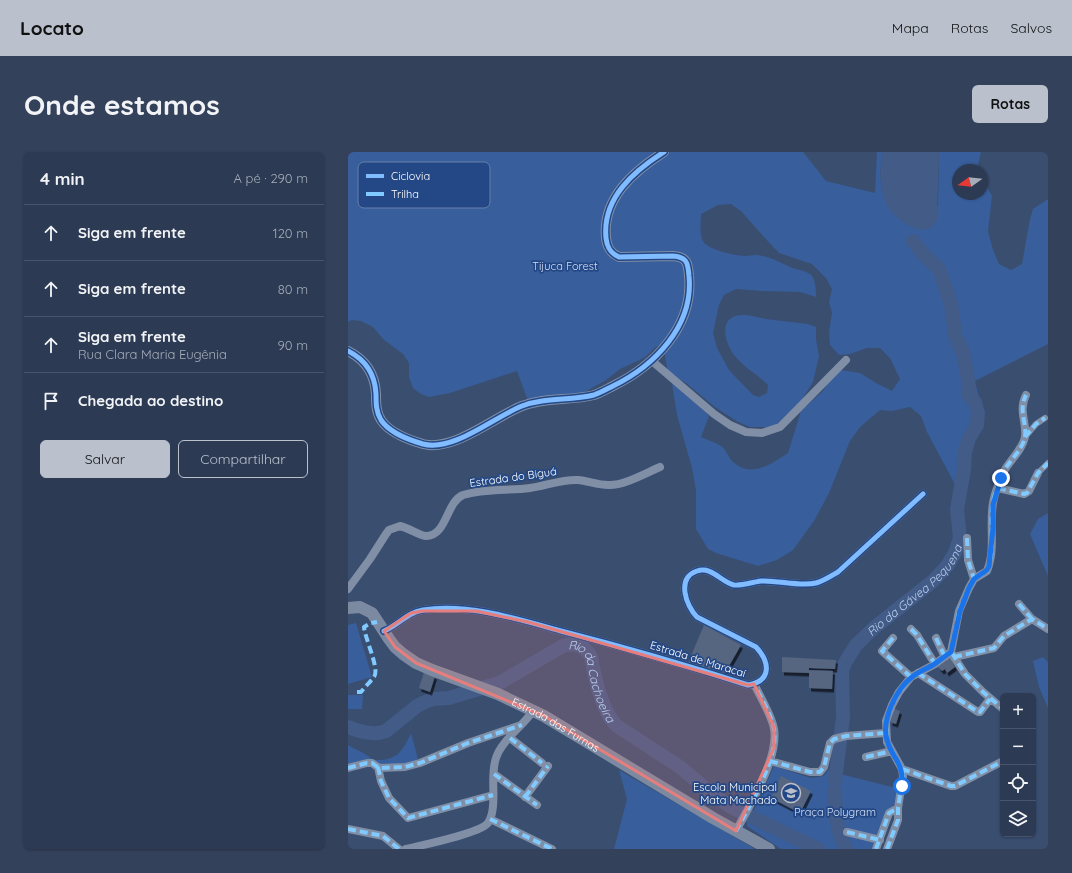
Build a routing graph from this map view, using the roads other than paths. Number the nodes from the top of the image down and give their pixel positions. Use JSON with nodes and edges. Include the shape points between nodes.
{"nodes":[{"id":1,"x":664,"y":152,"type":"edge"},
{"id":2,"x":348,"y":351,"type":"edge"},
{"id":3,"x":846,"y":360,"type":"dead end"},
{"id":4,"x":652,"y":361,"type":"junction"},
{"id":5,"x":1026,"y":395,"type":"dead end"},
{"id":6,"x":1045,"y":418,"type":"dead end"},
{"id":7,"x":1025,"y":437,"type":"junction"},
{"id":8,"x":1048,"y":463,"type":"edge"},
{"id":9,"x":660,"y":467,"type":"dead end"},
{"id":10,"x":1038,"y":473,"type":"joint"},
{"id":11,"x":998,"y":488,"type":"junction"},
{"id":12,"x":924,"y":494,"type":"dead end"},
{"id":13,"x":967,"y":538,"type":"dead end"},
{"id":14,"x":974,"y":579,"type":"junction"},
{"id":15,"x":348,"y":589,"type":"edge"},
{"id":16,"x":1019,"y":604,"type":"dead end"},
{"id":17,"x":348,"y":608,"type":"edge"},
{"id":18,"x":1032,"y":619,"type":"junction"},
{"id":19,"x":911,"y":629,"type":"dead end"},
{"id":20,"x":1048,"y":629,"type":"edge"},
{"id":21,"x":384,"y":631,"type":"junction"},
{"id":22,"x":893,"y":638,"type":"dead end"},
{"id":23,"x":936,"y":638,"type":"dead end"},
{"id":24,"x":950,"y":655,"type":"junction"},
{"id":25,"x":934,"y":664,"type":"junction"},
{"id":26,"x":916,"y":675,"type":"junction"},
{"id":27,"x":754,"y":684,"type":"junction"},
{"id":28,"x":988,"y":701,"type":"junction"},
{"id":29,"x":1000,"y":707,"type":"edge"},
{"id":30,"x":533,"y":711,"type":"junction"},
{"id":31,"x":522,"y":725,"type":"junction"},
{"id":32,"x":885,"y":733,"type":"junction"},
{"id":33,"x":510,"y":738,"type":"junction"},
{"id":34,"x":892,"y":751,"type":"junction"},
{"id":35,"x":866,"y":757,"type":"dead end"},
{"id":36,"x":770,"y":761,"type":"junction"},
{"id":37,"x":1000,"y":765,"type":"edge"},
{"id":38,"x":378,"y":767,"type":"junction"},
{"id":39,"x":348,"y":768,"type":"edge"},
{"id":40,"x":902,"y":769,"type":"junction"},
{"id":41,"x":494,"y":774,"type":"junction"},
{"id":42,"x":493,"y":795,"type":"junction"},
{"id":43,"x":525,"y":797,"type":"junction"},
{"id":44,"x":537,"y":805,"type":"dead end"},
{"id":45,"x":898,"y":808,"type":"junction"},
{"id":46,"x":490,"y":819,"type":"junction"},
{"id":47,"x":348,"y":829,"type":"edge"},
{"id":48,"x":736,"y":831,"type":"junction"},
{"id":49,"x":847,"y":832,"type":"dead end"},
{"id":50,"x":880,"y":840,"type":"junction"},
{"id":51,"x":399,"y":849,"type":"edge"},
{"id":52,"x":406,"y":849,"type":"edge"},
{"id":53,"x":552,"y":849,"type":"edge"},
{"id":54,"x":769,"y":849,"type":"edge"},
{"id":55,"x":876,"y":849,"type":"edge"},
{"id":56,"x":887,"y":849,"type":"edge"}],
"edges":[{"from":1,"to":4,"type":"street","via":[[626,181],[609,210],[605,230],[607,244],[614,255],[680,256],[687,264],[690,282],[685,309],[672,337]]},
{"from":2,"to":4,"type":"street","via":[[368,367],[373,376],[378,411],[387,428],[423,444],[433,445],[454,441],[506,413],[531,403],[595,394],[631,376]]},
{"from":3,"to":4,"type":"street","via":[[780,427],[762,432],[746,432],[730,425]]},
{"from":5,"to":7,"type":"street","via":[[1022,408]]},
{"from":6,"to":7,"type":"street"},
{"from":7,"to":11,"type":"street","via":[[1021,447],[1005,468]]},
{"from":8,"to":10,"type":"street"},
{"from":9,"to":15,"type":"street","name":"Estrada do Biguá","via":[[620,484],[571,480],[462,496],[452,504],[442,527],[430,535],[426,536],[400,526],[390,530]]},
{"from":10,"to":11,"type":"street","via":[[1027,493]]},
{"from":11,"to":14,"type":"street","via":[[993,505],[989,566]]},
{"from":12,"to":27,"type":"street","name":"Estrada de Maracaí","via":[[838,572],[815,584],[762,581],[737,585],[709,571],[698,570],[691,575],[684,589],[692,612],[756,647],[765,659],[766,671],[762,679]]},
{"from":13,"to":14,"type":"street","via":[[968,560]]},
{"from":14,"to":24,"type":"street","via":[[960,611]]},
{"from":16,"to":18,"type":"street"},
{"from":17,"to":21,"type":"main road","name":"Estrada das Furnas","via":[[360,607],[372,613]]},
{"from":18,"to":20,"type":"street"},
{"from":18,"to":24,"type":"street","via":[[1004,636],[994,648]]},
{"from":19,"to":25,"type":"street","via":[[918,635]]},
{"from":21,"to":27,"type":"street","name":"Estrada de Maracaí","via":[[411,613],[446,609],[476,611],[640,651],[748,685]]},
{"from":21,"to":30,"type":"main road","name":"Estrada das Furnas","via":[[395,646],[416,663],[498,694]]},
{"from":22,"to":26,"type":"street","via":[[883,649]]},
{"from":23,"to":24,"type":"street"},
{"from":24,"to":25,"type":"street"},
{"from":24,"to":28,"type":"street"},
{"from":25,"to":26,"type":"street"},
{"from":26,"to":28,"type":"street","via":[[978,712]]},
{"from":26,"to":32,"type":"street","via":[[899,692],[892,705]]},
{"from":27,"to":36,"type":"street","via":[[774,727],[776,740]]},
{"from":28,"to":29,"type":"street"},
{"from":30,"to":31,"type":"street"},
{"from":30,"to":48,"type":"main road","name":"Estrada das Furnas"},
{"from":31,"to":33,"type":"street"},
{"from":31,"to":38,"type":"street","via":[[420,763],[405,767]]},
{"from":32,"to":34,"type":"street"},
{"from":32,"to":36,"type":"street","via":[[836,739],[830,743],[824,767],[820,772],[810,772]]},
{"from":33,"to":41,"type":"street","via":[[500,748]]},
{"from":33,"to":43,"type":"street","via":[[545,764]]},
{"from":34,"to":35,"type":"street"},
{"from":34,"to":40,"type":"street"},
{"from":36,"to":48,"type":"street"},
{"from":37,"to":40,"type":"street","via":[[955,786]]},
{"from":38,"to":39,"type":"street","via":[[367,763]]},
{"from":38,"to":42,"type":"street","via":[[389,798],[408,818]]},
{"from":40,"to":45,"type":"street"},
{"from":41,"to":42,"type":"street"},
{"from":41,"to":43,"type":"street"},
{"from":42,"to":46,"type":"street"},
{"from":43,"to":44,"type":"street"},
{"from":45,"to":50,"type":"street","via":[[889,813]]},
{"from":45,"to":56,"type":"street","via":[[896,825]]},
{"from":46,"to":52,"type":"street","via":[[487,824],[474,831]]},
{"from":46,"to":53,"type":"street"},
{"from":47,"to":51,"type":"street","via":[[383,836]]},
{"from":48,"to":54,"type":"main road","name":"Estrada das Furnas"},
{"from":49,"to":50,"type":"street"},
{"from":50,"to":55,"type":"street"}]}
